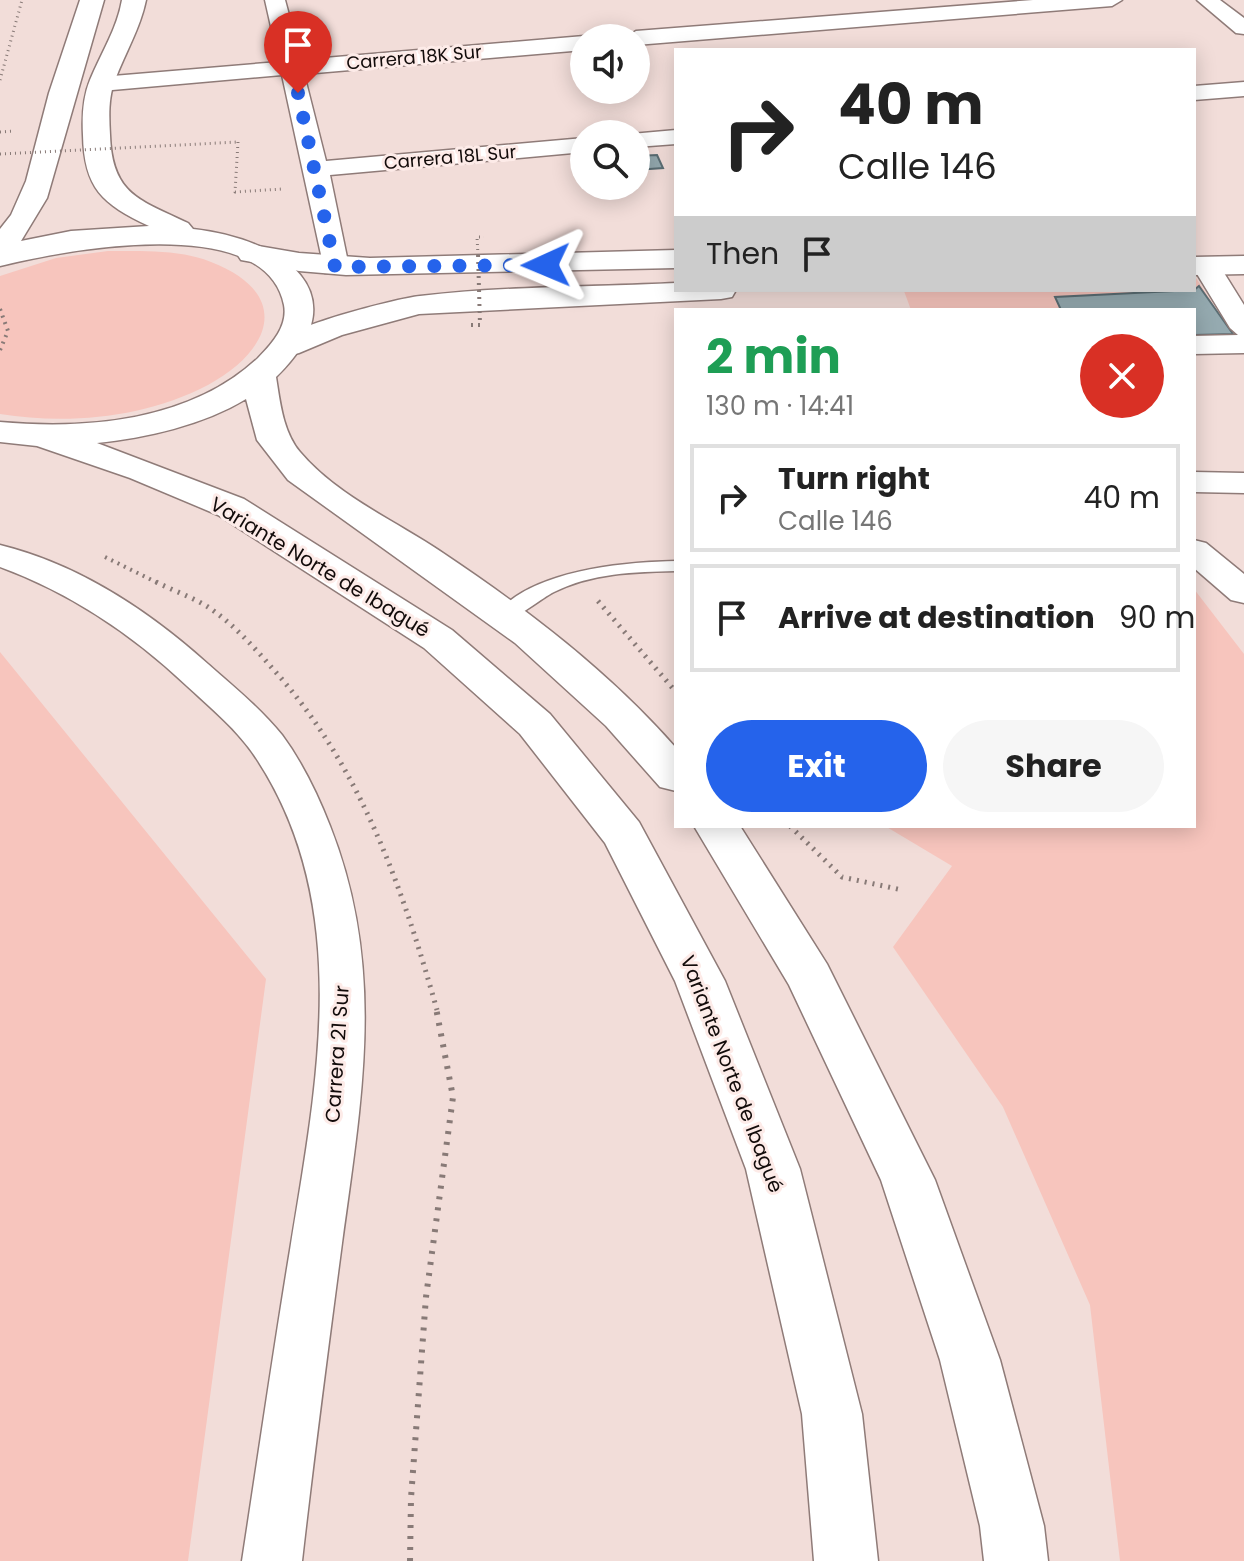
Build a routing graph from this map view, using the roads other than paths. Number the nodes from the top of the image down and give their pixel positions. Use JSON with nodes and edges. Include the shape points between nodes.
{"nodes":[{"id":1,"x":92,"y":0,"type":"edge"},
{"id":2,"x":134,"y":0,"type":"edge"},
{"id":3,"x":275,"y":0,"type":"edge"},
{"id":4,"x":837,"y":0,"type":"edge"},
{"id":5,"x":1112,"y":0,"type":"edge"},
{"id":6,"x":1207,"y":0,"type":"edge"},
{"id":7,"x":854,"y":19,"type":"junction"},
{"id":8,"x":1244,"y":28,"type":"edge"},
{"id":9,"x":650,"y":37,"type":"edge"},
{"id":10,"x":873,"y":40,"type":"dead end"},
{"id":11,"x":570,"y":44,"type":"edge"},
{"id":12,"x":292,"y":68,"type":"junction"},
{"id":13,"x":101,"y":84,"type":"junction"},
{"id":14,"x":1244,"y":89,"type":"edge"},
{"id":15,"x":1196,"y":93,"type":"edge"},
{"id":16,"x":674,"y":137,"type":"edge"},
{"id":17,"x":650,"y":139,"type":"edge"},
{"id":18,"x":570,"y":147,"type":"edge"},
{"id":19,"x":318,"y":178,"type":"junction"},
{"id":20,"x":194,"y":237,"type":"junction"},
{"id":21,"x":0,"y":246,"type":"edge"},
{"id":22,"x":252,"y":254,"type":"junction"},
{"id":23,"x":0,"y":257,"type":"edge"},
{"id":24,"x":674,"y":259,"type":"edge"},
{"id":25,"x":1244,"y":265,"type":"edge"},
{"id":26,"x":1200,"y":266,"type":"edge"},
{"id":27,"x":335,"y":267,"type":"junction"},
{"id":28,"x":681,"y":292,"type":"edge"},
{"id":29,"x":1244,"y":328,"type":"edge"},
{"id":30,"x":1244,"y":344,"type":"edge"},
{"id":31,"x":1196,"y":345,"type":"edge"},
{"id":32,"x":288,"y":346,"type":"junction"},
{"id":33,"x":259,"y":375,"type":"junction"},
{"id":34,"x":20,"y":433,"type":"edge"},
{"id":35,"x":1196,"y":482,"type":"edge"},
{"id":36,"x":1244,"y":483,"type":"edge"},
{"id":37,"x":1196,"y":552,"type":"edge"},
{"id":38,"x":0,"y":555,"type":"edge"},
{"id":39,"x":674,"y":566,"type":"edge"},
{"id":40,"x":1244,"y":592,"type":"edge"},
{"id":41,"x":505,"y":614,"type":"junction"},
{"id":42,"x":674,"y":774,"type":"edge"},
{"id":43,"x":718,"y":828,"type":"edge"},
{"id":44,"x":272,"y":1561,"type":"edge"},
{"id":45,"x":846,"y":1561,"type":"edge"},
{"id":46,"x":1016,"y":1561,"type":"edge"}],
"edges":[{"from":1,"to":21,"type":"main road","via":[[56,111],[44,177],[25,219]]},
{"from":2,"to":13,"type":"main road","via":[[126,32]]},
{"from":3,"to":12,"type":"street"},
{"from":4,"to":7,"type":"street"},
{"from":5,"to":7,"type":"street"},
{"from":6,"to":8,"type":"street"},
{"from":7,"to":9,"type":"street"},
{"from":7,"to":10,"type":"street"},
{"from":11,"to":12,"type":"street","name":"Carrera 18K Sur"},
{"from":12,"to":13,"type":"street","name":"Carrera 18K Sur"},
{"from":12,"to":19,"type":"street"},
{"from":13,"to":20,"type":"main road","via":[[96,166],[105,184],[119,200]]},
{"from":14,"to":15,"type":"street"},
{"from":16,"to":17,"type":"street"},
{"from":18,"to":19,"type":"street","name":"Carrera 18L Sur"},
{"from":19,"to":27,"type":"street"},
{"from":20,"to":22,"type":"main road"},
{"from":20,"to":23,"type":"main road","via":[[101,235]]},
{"from":22,"to":27,"type":"main road"},
{"from":22,"to":32,"type":"main road","via":[[291,284],[299,304],[298,324]]},
{"from":24,"to":27,"type":"main road"},
{"from":25,"to":26,"type":"main road"},
{"from":26,"to":29,"type":"street"},
{"from":28,"to":32,"type":"main road","via":[[418,305],[331,328]]},
{"from":30,"to":31,"type":"street"},
{"from":32,"to":33,"type":"main road"},
{"from":33,"to":34,"type":"main road","via":[[210,403],[146,424],[75,434]]},
{"from":33,"to":41,"type":"main road","via":[[266,419],[290,462]]},
{"from":34,"to":45,"type":"main road","name":"Variante Norte de Ibagué","via":[[143,470],[231,507],[438,639],[535,724],[623,834],[700,981],[773,1169],[832,1414]]},
{"from":35,"to":36,"type":"street"},
{"from":37,"to":40,"type":"street"},
{"from":38,"to":44,"type":"street","name":"Carrera 21 Sur","via":[[68,582],[151,634],[191,669],[274,753],[321,860],[340,935],[344,1013]]},
{"from":39,"to":41,"type":"lane","via":[[590,573],[546,586]]},
{"from":41,"to":42,"type":"main road","via":[[640,732]]},
{"from":43,"to":46,"type":"main road","via":[[810,978],[908,1180],[970,1360]]}]}
